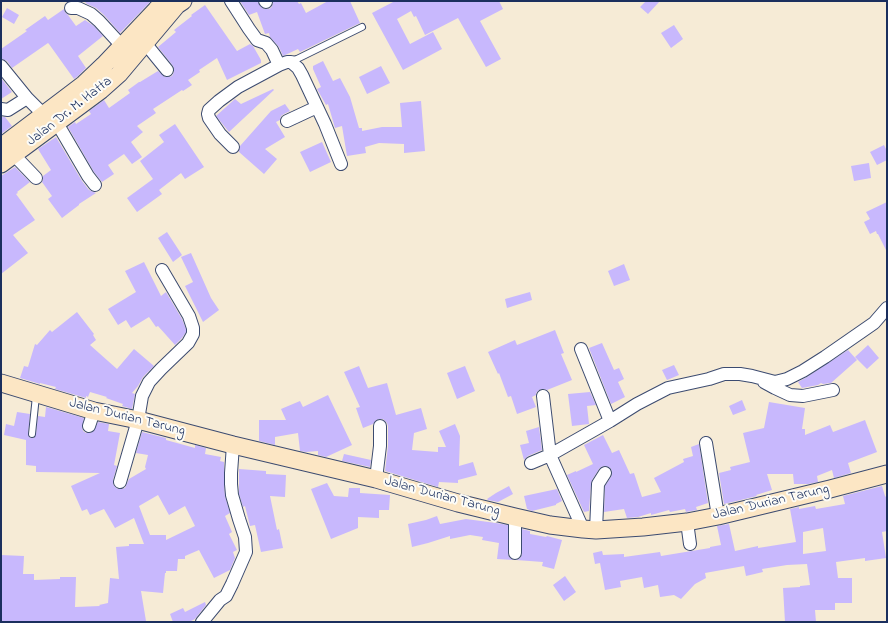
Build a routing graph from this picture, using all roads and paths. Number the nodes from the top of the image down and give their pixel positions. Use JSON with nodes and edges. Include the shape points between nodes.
{"nodes":[{"id":1,"x":164,"y":1,"type":"edge"},
{"id":2,"x":183,"y":1,"type":"edge"},
{"id":3,"x":231,"y":1,"type":"edge"},
{"id":4,"x":71,"y":8,"type":"dead end"},
{"id":5,"x":362,"y":27,"type":"dead end"},
{"id":6,"x":146,"y":42,"type":"junction"},
{"id":7,"x":122,"y":46,"type":"junction"},
{"id":8,"x":283,"y":64,"type":"junction"},
{"id":9,"x":1,"y":66,"type":"edge"},
{"id":10,"x":167,"y":70,"type":"dead end"},
{"id":11,"x":27,"y":98,"type":"junction"},
{"id":12,"x":317,"y":107,"type":"junction"},
{"id":13,"x":1,"y":109,"type":"edge"},
{"id":14,"x":50,"y":119,"type":"junction"},
{"id":15,"x":287,"y":121,"type":"dead end"},
{"id":16,"x":233,"y":147,"type":"dead end"},
{"id":17,"x":5,"y":155,"type":"edge"},
{"id":18,"x":341,"y":164,"type":"dead end"},
{"id":19,"x":36,"y":178,"type":"dead end"},
{"id":20,"x":95,"y":185,"type":"dead end"},
{"id":21,"x":162,"y":270,"type":"dead end"},
{"id":22,"x":887,"y":308,"type":"edge"},
{"id":23,"x":581,"y":349,"type":"dead end"},
{"id":24,"x":752,"y":376,"type":"junction"},
{"id":25,"x":1,"y":383,"type":"edge"},
{"id":26,"x":833,"y":390,"type":"dead end"},
{"id":27,"x":37,"y":394,"type":"junction"},
{"id":28,"x":543,"y":396,"type":"dead end"},
{"id":29,"x":138,"y":420,"type":"junction"},
{"id":30,"x":610,"y":422,"type":"junction"},
{"id":31,"x":380,"y":426,"type":"dead end"},
{"id":32,"x":32,"y":434,"type":"dead end"},
{"id":33,"x":706,"y":443,"type":"dead end"},
{"id":34,"x":233,"y":446,"type":"junction"},
{"id":35,"x":550,"y":455,"type":"junction"},
{"id":36,"x":531,"y":463,"type":"dead end"},
{"id":37,"x":605,"y":473,"type":"dead end"},
{"id":38,"x":887,"y":474,"type":"edge"},
{"id":39,"x":376,"y":479,"type":"junction"},
{"id":40,"x":120,"y":482,"type":"dead end"},
{"id":41,"x":718,"y":516,"type":"junction"},
{"id":42,"x":515,"y":517,"type":"junction"},
{"id":43,"x":687,"y":522,"type":"junction"},
{"id":44,"x":589,"y":530,"type":"junction"},
{"id":45,"x":690,"y":544,"type":"dead end"},
{"id":46,"x":515,"y":553,"type":"dead end"},
{"id":47,"x":202,"y":622,"type":"edge"}],
"edges":[{"from":1,"to":7,"type":"street","name":"Jalan Dr. M. Hatta"},
{"from":2,"to":6,"type":"street","name":"Jalan Dr. M. Hatta"},
{"from":3,"to":8,"type":"street","via":[[258,40],[266,43]]},
{"from":4,"to":7,"type":"street","via":[[78,8],[91,14]]},
{"from":5,"to":8,"type":"lane"},
{"from":6,"to":10,"type":"street"},
{"from":6,"to":14,"type":"street","name":"Jalan Dr. M. Hatta","via":[[119,74],[101,90]]},
{"from":7,"to":14,"type":"street","name":"Jalan Dr. M. Hatta"},
{"from":8,"to":12,"type":"street","via":[[291,62],[298,68]]},
{"from":8,"to":16,"type":"street","via":[[238,87],[209,110],[208,118]]},
{"from":9,"to":11,"type":"street"},
{"from":11,"to":13,"type":"street","via":[[8,110]]},
{"from":11,"to":14,"type":"street"},
{"from":12,"to":15,"type":"street"},
{"from":12,"to":18,"type":"street"},
{"from":14,"to":17,"type":"street","name":"Jalan Dr. M. Hatta"},
{"from":14,"to":20,"type":"street"},
{"from":17,"to":19,"type":"street"},
{"from":21,"to":29,"type":"street","via":[[189,316],[193,334],[188,343],[149,382],[142,396]]},
{"from":22,"to":24,"type":"street","via":[[874,323],[803,371],[775,382]]},
{"from":23,"to":30,"type":"street"},
{"from":24,"to":26,"type":"street","via":[[790,395],[803,396]]},
{"from":24,"to":30,"type":"street","via":[[724,374],[668,388]]},
{"from":25,"to":27,"type":"street","name":"Jalan Durian Tarung"},
{"from":27,"to":29,"type":"street","name":"Jalan Durian Tarung","via":[[91,419]]},
{"from":27,"to":32,"type":"lane"},
{"from":28,"to":35,"type":"street"},
{"from":29,"to":34,"type":"street","name":"Jalan Durian Tarung"},
{"from":29,"to":40,"type":"street"},
{"from":30,"to":35,"type":"street"},
{"from":31,"to":39,"type":"street"},
{"from":33,"to":41,"type":"street"},
{"from":34,"to":39,"type":"street","name":"Jalan Durian Tarung"},
{"from":34,"to":47,"type":"street","via":[[232,495],[245,537],[246,552],[226,596]]},
{"from":35,"to":36,"type":"street"},
{"from":35,"to":44,"type":"street"},
{"from":37,"to":44,"type":"street","via":[[598,484]]},
{"from":38,"to":41,"type":"street","name":"Jalan Durian Tarung"},
{"from":39,"to":42,"type":"street","name":"Jalan Durian Tarung"},
{"from":41,"to":43,"type":"street","name":"Jalan Durian Tarung"},
{"from":42,"to":44,"type":"street","name":"Jalan Durian Tarung"},
{"from":42,"to":46,"type":"street"},
{"from":43,"to":44,"type":"street","name":"Jalan Durian Tarung"},
{"from":43,"to":45,"type":"street"}]}
